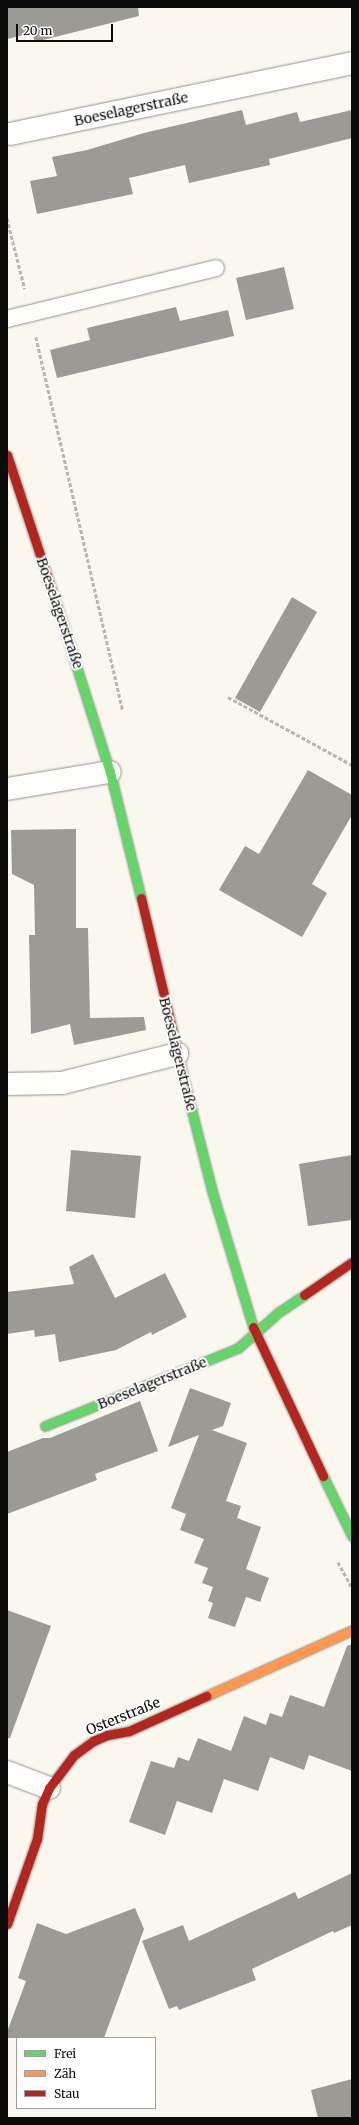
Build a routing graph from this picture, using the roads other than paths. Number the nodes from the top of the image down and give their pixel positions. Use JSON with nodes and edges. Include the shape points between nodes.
{"nodes":[{"id":1,"x":352,"y":63,"type":"edge"},
{"id":2,"x":10,"y":134,"type":"dead end"},
{"id":3,"x":216,"y":268,"type":"dead end"},
{"id":4,"x":7,"y":319,"type":"edge"},
{"id":5,"x":7,"y":455,"type":"edge"},
{"id":6,"x":110,"y":772,"type":"junction"},
{"id":7,"x":7,"y":789,"type":"edge"},
{"id":8,"x":177,"y":1054,"type":"junction"},
{"id":9,"x":7,"y":1084,"type":"edge"},
{"id":10,"x":352,"y":1262,"type":"edge"},
{"id":11,"x":255,"y":1333,"type":"junction"},
{"id":12,"x":44,"y":1426,"type":"dead end"},
{"id":13,"x":352,"y":1536,"type":"edge"},
{"id":14,"x":352,"y":1630,"type":"edge"},
{"id":15,"x":7,"y":1772,"type":"edge"},
{"id":16,"x":48,"y":1788,"type":"junction"},
{"id":17,"x":7,"y":1924,"type":"edge"}],
"edges":[{"from":1,"to":2,"type":"street","name":"Boeselagerstraße"},
{"from":3,"to":4,"type":"lane"},
{"from":5,"to":6,"type":"street","name":"Boeselagerstraße","via":[[80,670]]},
{"from":6,"to":7,"type":"street"},
{"from":6,"to":8,"type":"street","name":"Boeselagerstraße"},
{"from":8,"to":9,"type":"street","via":[[62,1083]]},
{"from":8,"to":11,"type":"street","name":"Boeselagerstraße","via":[[212,1191]]},
{"from":10,"to":11,"type":"street","via":[[279,1312]]},
{"from":11,"to":12,"type":"street","name":"Boeselagerstraße","via":[[238,1348]]},
{"from":11,"to":13,"type":"street","name":"Boeselagerstraße"},
{"from":14,"to":16,"type":"street","name":"Osterstraße","via":[[129,1731],[107,1735],[93,1741],[74,1755]]},
{"from":15,"to":16,"type":"street"},
{"from":16,"to":17,"type":"street","name":"Osterstraße","via":[[42,1804],[37,1839]]}]}
